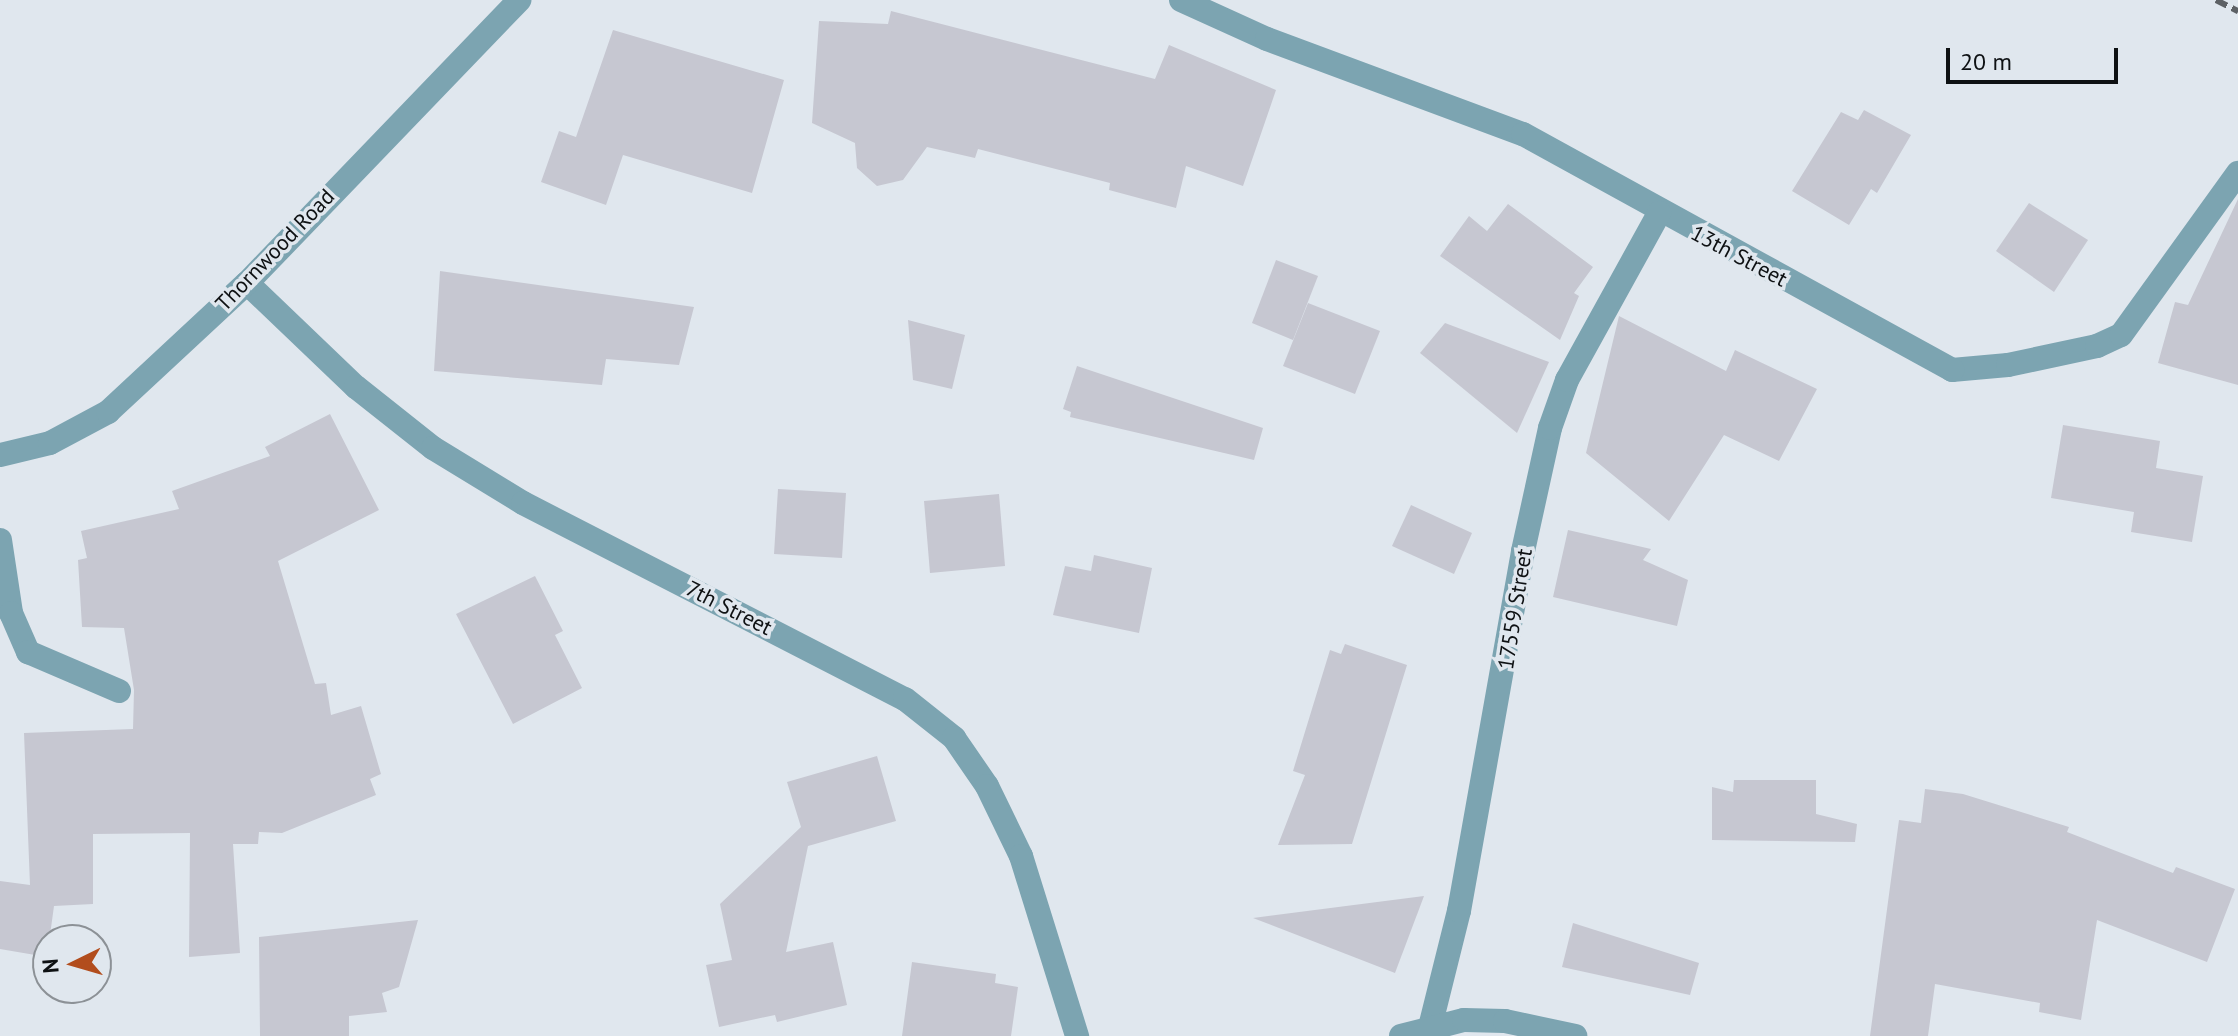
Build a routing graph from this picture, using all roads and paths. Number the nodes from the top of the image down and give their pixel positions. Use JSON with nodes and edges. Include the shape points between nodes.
{"nodes":[{"id":1,"x":519,"y":0,"type":"edge"},
{"id":2,"x":1181,"y":0,"type":"edge"},
{"id":3,"x":2238,"y":173,"type":"edge"},
{"id":4,"x":1659,"y":213,"type":"junction"},
{"id":5,"x":247,"y":283,"type":"junction"},
{"id":6,"x":0,"y":455,"type":"edge"},
{"id":7,"x":0,"y":540,"type":"edge"},
{"id":8,"x":119,"y":691,"type":"dead end"},
{"id":9,"x":1430,"y":1027,"type":"junction"},
{"id":10,"x":1077,"y":1036,"type":"edge"},
{"id":11,"x":1401,"y":1036,"type":"edge"},
{"id":12,"x":1575,"y":1036,"type":"edge"}],
"edges":[{"from":1,"to":5,"type":"street","name":"Thornwood Road"},
{"from":2,"to":4,"type":"street","name":"13th Street","via":[[1267,39],[1523,134]]},
{"from":3,"to":4,"type":"street","name":"13th Street","via":[[2121,335],[2097,346],[2023,362],[1952,370]]},
{"from":4,"to":9,"type":"street","name":"17559 Street","via":[[1567,380],[1550,428],[1459,911]]},
{"from":5,"to":6,"type":"street","name":"Thornwood Road","via":[[108,412],[50,443]]},
{"from":5,"to":10,"type":"street","name":"7th Street","via":[[356,387],[433,448],[523,503],[905,699],[954,738],[987,786],[1021,856]]},
{"from":7,"to":8,"type":"street","via":[[11,613],[28,652]]},
{"from":9,"to":11,"type":"street"},
{"from":9,"to":12,"type":"street","via":[[1464,1020],[1505,1021]]}]}
